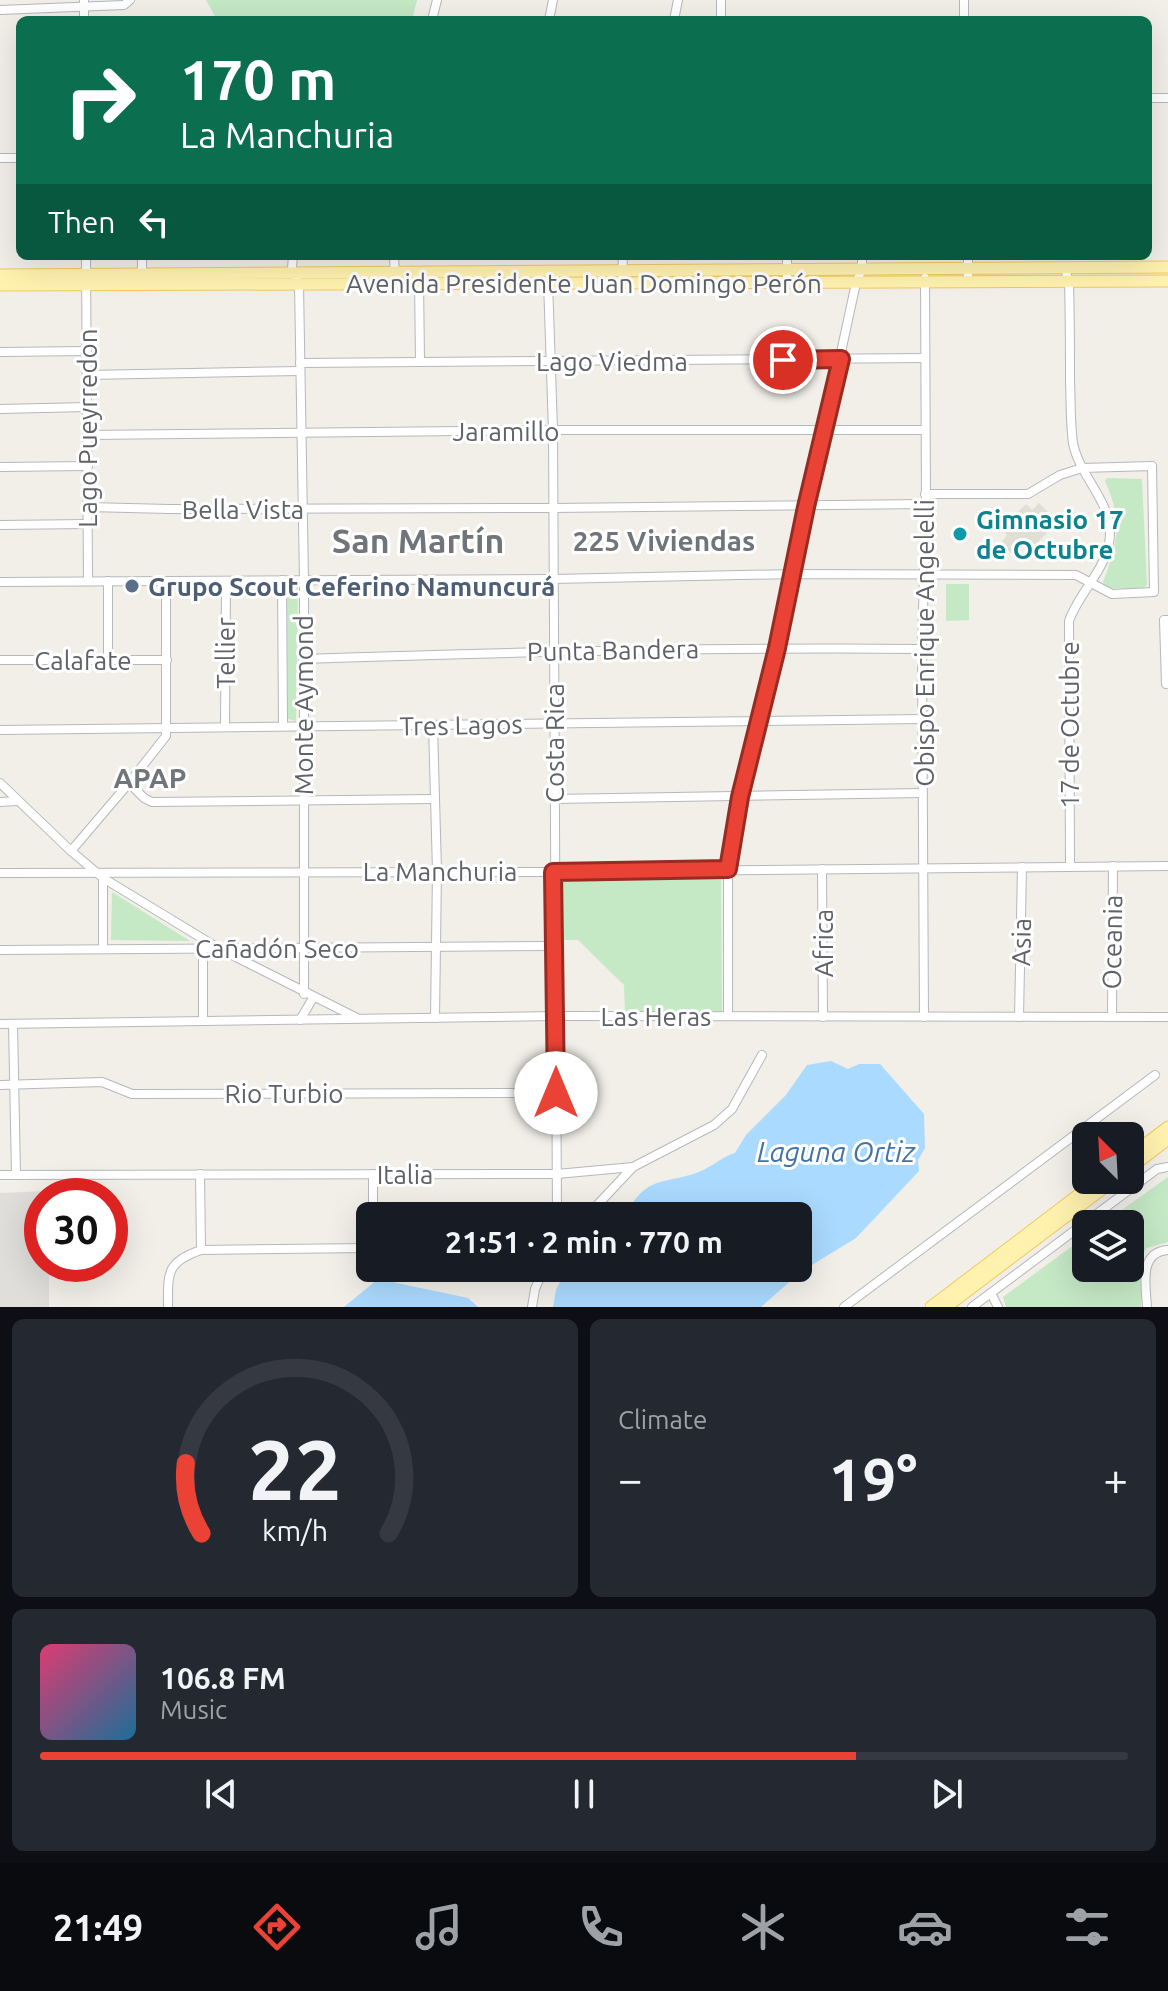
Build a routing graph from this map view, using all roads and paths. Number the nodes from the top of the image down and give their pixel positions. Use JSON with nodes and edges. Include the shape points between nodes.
{"nodes":[{"id":1,"x":130,"y":0,"type":"edge"},
{"id":2,"x":87,"y":2,"type":"edge"},
{"id":3,"x":0,"y":10,"type":"edge"},
{"id":4,"x":86,"y":260,"type":"edge"},
{"id":5,"x":142,"y":260,"type":"edge"},
{"id":6,"x":293,"y":260,"type":"edge"},
{"id":7,"x":394,"y":260,"type":"edge"},
{"id":8,"x":623,"y":260,"type":"edge"},
{"id":9,"x":787,"y":260,"type":"edge"},
{"id":10,"x":862,"y":262,"type":"edge"},
{"id":11,"x":968,"y":262,"type":"edge"},
{"id":12,"x":1168,"y":267,"type":"edge"},
{"id":13,"x":1065,"y":268,"type":"junction"},
{"id":14,"x":787,"y":269,"type":"junction"},
{"id":15,"x":924,"y":269,"type":"junction"},
{"id":16,"x":624,"y":270,"type":"junction"},
{"id":17,"x":0,"y":275,"type":"edge"},
{"id":18,"x":142,"y":275,"type":"junction"},
{"id":19,"x":396,"y":277,"type":"junction"},
{"id":20,"x":420,"y":277,"type":"junction"},
{"id":21,"x":548,"y":277,"type":"junction"},
{"id":22,"x":297,"y":279,"type":"junction"},
{"id":23,"x":86,"y":280,"type":"junction"},
{"id":24,"x":1168,"y":281,"type":"edge"},
{"id":25,"x":925,"y":282,"type":"junction"},
{"id":26,"x":968,"y":282,"type":"junction"},
{"id":27,"x":621,"y":283,"type":"junction"},
{"id":28,"x":787,"y":283,"type":"junction"},
{"id":29,"x":856,"y":283,"type":"junction"},
{"id":30,"x":1069,"y":283,"type":"junction"},
{"id":31,"x":0,"y":285,"type":"edge"},
{"id":32,"x":87,"y":351,"type":"junction"},
{"id":33,"x":0,"y":352,"type":"edge"},
{"id":34,"x":925,"y":358,"type":"junction"},
{"id":35,"x":841,"y":359,"type":"junction"},
{"id":36,"x":551,"y":361,"type":"junction"},
{"id":37,"x":420,"y":362,"type":"junction"},
{"id":38,"x":300,"y":367,"type":"junction"},
{"id":39,"x":87,"y":375,"type":"junction"},
{"id":40,"x":87,"y":407,"type":"junction"},
{"id":41,"x":0,"y":409,"type":"edge"},
{"id":42,"x":553,"y":430,"type":"junction"},
{"id":43,"x":825,"y":430,"type":"junction"},
{"id":44,"x":925,"y":430,"type":"junction"},
{"id":45,"x":300,"y":432,"type":"junction"},
{"id":46,"x":87,"y":435,"type":"junction"},
{"id":47,"x":88,"y":466,"type":"junction"},
{"id":48,"x":0,"y":467,"type":"edge"},
{"id":49,"x":1082,"y":468,"type":"junction"},
{"id":50,"x":926,"y":499,"type":"junction"},
{"id":51,"x":88,"y":507,"type":"junction"},
{"id":52,"x":806,"y":507,"type":"junction"},
{"id":53,"x":553,"y":508,"type":"junction"},
{"id":54,"x":303,"y":509,"type":"junction"},
{"id":55,"x":88,"y":524,"type":"junction"},
{"id":56,"x":0,"y":525,"type":"edge"},
{"id":57,"x":793,"y":574,"type":"junction"},
{"id":58,"x":924,"y":574,"type":"junction"},
{"id":59,"x":553,"y":579,"type":"junction"},
{"id":60,"x":282,"y":580,"type":"junction"},
{"id":61,"x":304,"y":580,"type":"junction"},
{"id":62,"x":88,"y":581,"type":"junction"},
{"id":63,"x":108,"y":581,"type":"junction"},
{"id":64,"x":166,"y":581,"type":"junction"},
{"id":65,"x":226,"y":581,"type":"junction"},
{"id":66,"x":0,"y":582,"type":"edge"},
{"id":67,"x":1093,"y":582,"type":"junction"},
{"id":68,"x":1168,"y":620,"type":"edge"},
{"id":69,"x":777,"y":648,"type":"junction"},
{"id":70,"x":922,"y":649,"type":"junction"},
{"id":71,"x":554,"y":650,"type":"junction"},
{"id":72,"x":303,"y":659,"type":"junction"},
{"id":73,"x":0,"y":660,"type":"edge"},
{"id":74,"x":108,"y":660,"type":"junction"},
{"id":75,"x":167,"y":660,"type":"junction"},
{"id":76,"x":1166,"y":684,"type":"dead end"},
{"id":77,"x":923,"y":719,"type":"junction"},
{"id":78,"x":760,"y":721,"type":"junction"},
{"id":79,"x":554,"y":724,"type":"junction"},
{"id":80,"x":283,"y":725,"type":"junction"},
{"id":81,"x":303,"y":725,"type":"junction"},
{"id":82,"x":433,"y":725,"type":"junction"},
{"id":83,"x":225,"y":726,"type":"junction"},
{"id":84,"x":167,"y":727,"type":"junction"},
{"id":85,"x":0,"y":730,"type":"edge"},
{"id":86,"x":0,"y":783,"type":"edge"},
{"id":87,"x":129,"y":783,"type":"junction"},
{"id":88,"x":923,"y":793,"type":"junction"},
{"id":89,"x":740,"y":797,"type":"junction"},
{"id":90,"x":434,"y":799,"type":"junction"},
{"id":91,"x":554,"y":799,"type":"junction"},
{"id":92,"x":17,"y":801,"type":"junction"},
{"id":93,"x":302,"y":801,"type":"junction"},
{"id":94,"x":0,"y":802,"type":"edge"},
{"id":95,"x":71,"y":851,"type":"junction"},
{"id":96,"x":1070,"y":866,"type":"junction"},
{"id":97,"x":1113,"y":866,"type":"junction"},
{"id":98,"x":1168,"y":866,"type":"edge"},
{"id":99,"x":1022,"y":867,"type":"junction"},
{"id":100,"x":925,"y":868,"type":"junction"},
{"id":101,"x":728,"y":869,"type":"junction"},
{"id":102,"x":822,"y":869,"type":"junction"},
{"id":103,"x":437,"y":871,"type":"junction"},
{"id":104,"x":303,"y":872,"type":"junction"},
{"id":105,"x":553,"y":872,"type":"junction"},
{"id":106,"x":0,"y":873,"type":"edge"},
{"id":107,"x":99,"y":875,"type":"junction"},
{"id":108,"x":554,"y":946,"type":"junction"},
{"id":109,"x":435,"y":947,"type":"junction"},
{"id":110,"x":203,"y":948,"type":"junction"},
{"id":111,"x":218,"y":948,"type":"junction"},
{"id":112,"x":305,"y":948,"type":"junction"},
{"id":113,"x":103,"y":949,"type":"junction"},
{"id":114,"x":0,"y":950,"type":"edge"},
{"id":115,"x":309,"y":996,"type":"junction"},
{"id":116,"x":556,"y":1016,"type":"junction"},
{"id":117,"x":728,"y":1016,"type":"junction"},
{"id":118,"x":823,"y":1017,"type":"junction"},
{"id":119,"x":924,"y":1017,"type":"junction"},
{"id":120,"x":1019,"y":1017,"type":"junction"},
{"id":121,"x":1112,"y":1017,"type":"junction"},
{"id":122,"x":1168,"y":1017,"type":"edge"},
{"id":123,"x":435,"y":1018,"type":"junction"},
{"id":124,"x":203,"y":1020,"type":"junction"},
{"id":125,"x":300,"y":1020,"type":"junction"},
{"id":126,"x":361,"y":1020,"type":"junction"},
{"id":127,"x":0,"y":1024,"type":"edge"},
{"id":128,"x":13,"y":1024,"type":"junction"},
{"id":129,"x":762,"y":1055,"type":"dead end"},
{"id":130,"x":1155,"y":1075,"type":"dead end"},
{"id":131,"x":14,"y":1084,"type":"junction"},
{"id":132,"x":0,"y":1085,"type":"edge"},
{"id":133,"x":556,"y":1093,"type":"junction"},
{"id":134,"x":1168,"y":1127,"type":"edge"},
{"id":135,"x":1168,"y":1139,"type":"edge"},
{"id":136,"x":1144,"y":1145,"type":"edge"},
{"id":137,"x":1144,"y":1157,"type":"edge"},
{"id":138,"x":633,"y":1167,"type":"junction"},
{"id":139,"x":1168,"y":1167,"type":"edge"},
{"id":140,"x":200,"y":1174,"type":"junction"},
{"id":141,"x":373,"y":1174,"type":"junction"},
{"id":142,"x":557,"y":1174,"type":"junction"},
{"id":143,"x":0,"y":1175,"type":"edge"},
{"id":144,"x":16,"y":1175,"type":"junction"},
{"id":145,"x":1080,"y":1194,"type":"edge"},
{"id":146,"x":1095,"y":1194,"type":"edge"},
{"id":147,"x":373,"y":1202,"type":"edge"},
{"id":148,"x":557,"y":1202,"type":"edge"},
{"id":149,"x":600,"y":1202,"type":"edge"},
{"id":150,"x":356,"y":1248,"type":"edge"},
{"id":151,"x":201,"y":1250,"type":"junction"},
{"id":152,"x":1168,"y":1250,"type":"edge"},
{"id":153,"x":538,"y":1282,"type":"edge"},
{"id":154,"x":991,"y":1293,"type":"junction"},
{"id":155,"x":168,"y":1307,"type":"edge"},
{"id":156,"x":532,"y":1307,"type":"edge"},
{"id":157,"x":844,"y":1307,"type":"edge"},
{"id":158,"x":931,"y":1307,"type":"edge"},
{"id":159,"x":946,"y":1307,"type":"edge"},
{"id":160,"x":972,"y":1307,"type":"edge"},
{"id":161,"x":998,"y":1307,"type":"edge"},
{"id":162,"x":1147,"y":1307,"type":"edge"}],
"edges":[{"from":1,"to":2,"type":"street","via":[[124,5]]},
{"from":2,"to":3,"type":"street"},
{"from":4,"to":23,"type":"street","name":"Lago Pueyrredon"},
{"from":5,"to":18,"type":"street"},
{"from":6,"to":22,"type":"street","name":"Monte Aymond"},
{"from":7,"to":19,"type":"street"},
{"from":8,"to":16,"type":"street"},
{"from":9,"to":14,"type":"street"},
{"from":10,"to":14,"type":"main road","name":"Avenida Presidente Juan Domingo Perón"},
{"from":10,"to":15,"type":"main road","name":"Avenida Presidente Juan Domingo Perón"},
{"from":10,"to":29,"type":"street"},
{"from":11,"to":13,"type":"main road","name":"Avenida Presidente Juan Domingo Perón"},
{"from":11,"to":15,"type":"main road","name":"Avenida Presidente Juan Domingo Perón"},
{"from":11,"to":26,"type":"street"},
{"from":12,"to":13,"type":"main road","name":"Avenida Presidente Juan Domingo Perón"},
{"from":13,"to":30,"type":"street","name":"17 de Octubre"},
{"from":14,"to":16,"type":"main road","name":"Avenida Presidente Juan Domingo Perón"},
{"from":14,"to":28,"type":"street"},
{"from":15,"to":25,"type":"street","name":"Obispo Enrique Angelelli"},
{"from":16,"to":21,"type":"main road","name":"Avenida Presidente Juan Domingo Perón"},
{"from":16,"to":27,"type":"street"},
{"from":17,"to":23,"type":"main road","name":"Avenida Presidente Juan Domingo Perón"},
{"from":18,"to":22,"type":"main road","name":"Avenida Presidente Juan Domingo Perón"},
{"from":18,"to":23,"type":"main road","name":"Avenida Presidente Juan Domingo Perón"},
{"from":19,"to":20,"type":"main road","name":"Avenida Presidente Juan Domingo Perón"},
{"from":19,"to":22,"type":"main road","name":"Avenida Presidente Juan Domingo Perón"},
{"from":20,"to":21,"type":"main road","name":"Avenida Presidente Juan Domingo Perón"},
{"from":20,"to":37,"type":"street"},
{"from":21,"to":27,"type":"main road","name":"Avenida Presidente Juan Domingo Perón"},
{"from":21,"to":36,"type":"street","name":"Costa Rica"},
{"from":22,"to":23,"type":"main road","name":"Avenida Presidente Juan Domingo Perón"},
{"from":22,"to":38,"type":"street","name":"Monte Aymond"},
{"from":23,"to":31,"type":"main road","name":"Avenida Presidente Juan Domingo Perón"},
{"from":23,"to":32,"type":"street","name":"Lago Pueyrredon"},
{"from":24,"to":30,"type":"main road","name":"Avenida Presidente Juan Domingo Perón"},
{"from":25,"to":26,"type":"main road","name":"Avenida Presidente Juan Domingo Perón"},
{"from":25,"to":29,"type":"main road","name":"Avenida Presidente Juan Domingo Perón"},
{"from":25,"to":34,"type":"street","name":"Obispo Enrique Angelelli"},
{"from":26,"to":30,"type":"main road","name":"Avenida Presidente Juan Domingo Perón"},
{"from":27,"to":28,"type":"main road","name":"Avenida Presidente Juan Domingo Perón"},
{"from":28,"to":29,"type":"main road","name":"Avenida Presidente Juan Domingo Perón"},
{"from":29,"to":35,"type":"street"},
{"from":30,"to":49,"type":"street","name":"17 de Octubre","via":[[1071,421]]},
{"from":32,"to":33,"type":"street"},
{"from":32,"to":39,"type":"street","name":"Lago Pueyrredon"},
{"from":34,"to":35,"type":"street","name":"Lago Viedma"},
{"from":34,"to":44,"type":"street","name":"Obispo Enrique Angelelli"},
{"from":35,"to":36,"type":"street","name":"Lago Viedma"},
{"from":35,"to":43,"type":"street"},
{"from":36,"to":37,"type":"street","name":"Lago Viedma"},
{"from":36,"to":42,"type":"street","name":"Costa Rica"},
{"from":37,"to":38,"type":"street","name":"Lago Viedma"},
{"from":38,"to":39,"type":"street","name":"Lago Viedma"},
{"from":38,"to":45,"type":"street","name":"Monte Aymond"},
{"from":39,"to":40,"type":"street","name":"Lago Pueyrredon"},
{"from":40,"to":41,"type":"street"},
{"from":40,"to":46,"type":"street","name":"Lago Pueyrredon"},
{"from":42,"to":43,"type":"street","name":"Jaramillo"},
{"from":42,"to":45,"type":"street","name":"Jaramillo"},
{"from":42,"to":53,"type":"street","name":"Costa Rica"},
{"from":43,"to":44,"type":"street","name":"Jaramillo"},
{"from":43,"to":52,"type":"street"},
{"from":44,"to":50,"type":"street","name":"Obispo Enrique Angelelli"},
{"from":45,"to":46,"type":"street","name":"Jaramillo"},
{"from":45,"to":54,"type":"street","name":"Monte Aymond"},
{"from":46,"to":47,"type":"street","name":"Lago Pueyrredon"},
{"from":47,"to":48,"type":"street"},
{"from":47,"to":51,"type":"street","name":"Lago Pueyrredon"},
{"from":49,"to":50,"type":"street","name":"Bella Vista","via":[[1028,494]]},
{"from":49,"to":67,"type":"street","name":"17 de Octubre","via":[[1104,508],[1110,532]]},
{"from":49,"to":67,"type":"street","name":"Bella Vista","via":[[1152,466],[1154,592],[1112,594]]},
{"from":50,"to":52,"type":"street","name":"Bella Vista"},
{"from":50,"to":58,"type":"street","name":"Obispo Enrique Angelelli"},
{"from":51,"to":54,"type":"street","name":"Bella Vista"},
{"from":51,"to":55,"type":"street","name":"Lago Pueyrredon"},
{"from":52,"to":53,"type":"street","name":"Bella Vista"},
{"from":52,"to":57,"type":"street"},
{"from":53,"to":54,"type":"street","name":"Bella Vista"},
{"from":53,"to":59,"type":"street","name":"Costa Rica"},
{"from":54,"to":61,"type":"street","name":"Monte Aymond"},
{"from":55,"to":56,"type":"street"},
{"from":55,"to":62,"type":"street","name":"Lago Pueyrredon"},
{"from":57,"to":58,"type":"street"},
{"from":57,"to":59,"type":"street"},
{"from":57,"to":69,"type":"street"},
{"from":58,"to":67,"type":"street","via":[[1076,575]]},
{"from":58,"to":70,"type":"street","name":"Obispo Enrique Angelelli"},
{"from":59,"to":61,"type":"street"},
{"from":59,"to":71,"type":"street","name":"Costa Rica"},
{"from":60,"to":61,"type":"street"},
{"from":60,"to":65,"type":"street"},
{"from":60,"to":80,"type":"street"},
{"from":61,"to":72,"type":"street","name":"Monte Aymond"},
{"from":62,"to":63,"type":"street"},
{"from":62,"to":66,"type":"street"},
{"from":63,"to":64,"type":"street"},
{"from":63,"to":74,"type":"street"},
{"from":64,"to":65,"type":"street"},
{"from":64,"to":75,"type":"street"},
{"from":65,"to":83,"type":"street","name":"Tellier"},
{"from":67,"to":96,"type":"street","name":"17 de Octubre","via":[[1075,606],[1068,634]]},
{"from":68,"to":76,"type":"street"},
{"from":69,"to":70,"type":"street","name":"Punta Bandera"},
{"from":69,"to":71,"type":"street","name":"Punta Bandera"},
{"from":69,"to":78,"type":"street"},
{"from":70,"to":77,"type":"street","name":"Obispo Enrique Angelelli"},
{"from":71,"to":72,"type":"street","name":"Punta Bandera"},
{"from":71,"to":79,"type":"street","name":"Costa Rica"},
{"from":72,"to":81,"type":"street","name":"Monte Aymond"},
{"from":73,"to":74,"type":"street","name":"Calafate"},
{"from":74,"to":75,"type":"street","name":"Calafate"},
{"from":75,"to":84,"type":"street"},
{"from":77,"to":78,"type":"street","name":"Tres Lagos"},
{"from":77,"to":88,"type":"street","name":"Obispo Enrique Angelelli"},
{"from":78,"to":79,"type":"street","name":"Tres Lagos"},
{"from":78,"to":89,"type":"street"},
{"from":79,"to":82,"type":"street","name":"Tres Lagos"},
{"from":79,"to":91,"type":"street","name":"Costa Rica"},
{"from":80,"to":81,"type":"street","name":"Tres Lagos"},
{"from":80,"to":83,"type":"street","name":"Tres Lagos"},
{"from":81,"to":82,"type":"street","name":"Tres Lagos"},
{"from":81,"to":93,"type":"street","name":"Monte Aymond"},
{"from":82,"to":90,"type":"street"},
{"from":83,"to":84,"type":"street","name":"Tres Lagos"},
{"from":84,"to":85,"type":"street","name":"Tres Lagos"},
{"from":84,"to":87,"type":"street","via":[[164,741]]},
{"from":86,"to":92,"type":"street"},
{"from":87,"to":93,"type":"street","via":[[152,802]]},
{"from":87,"to":95,"type":"street"},
{"from":88,"to":89,"type":"street"},
{"from":88,"to":100,"type":"street","name":"Obispo Enrique Angelelli"},
{"from":89,"to":91,"type":"street"},
{"from":89,"to":101,"type":"street"},
{"from":90,"to":93,"type":"street"},
{"from":90,"to":103,"type":"street"},
{"from":91,"to":105,"type":"street","name":"Costa Rica"},
{"from":92,"to":94,"type":"street"},
{"from":92,"to":95,"type":"street"},
{"from":93,"to":104,"type":"street","name":"Monte Aymond"},
{"from":95,"to":107,"type":"street"},
{"from":96,"to":97,"type":"street","name":"La Manchuria"},
{"from":96,"to":99,"type":"street","name":"La Manchuria"},
{"from":97,"to":98,"type":"street","name":"La Manchuria"},
{"from":97,"to":121,"type":"street","name":"Oceania"},
{"from":99,"to":100,"type":"street","name":"La Manchuria"},
{"from":99,"to":120,"type":"street","name":"Asia"},
{"from":100,"to":102,"type":"street","name":"La Manchuria"},
{"from":100,"to":119,"type":"street","name":"Obispo Enrique Angelelli"},
{"from":101,"to":102,"type":"street","name":"La Manchuria"},
{"from":101,"to":105,"type":"street","name":"La Manchuria"},
{"from":101,"to":117,"type":"street"},
{"from":102,"to":118,"type":"street","name":"Africa"},
{"from":103,"to":104,"type":"street","name":"La Manchuria"},
{"from":103,"to":105,"type":"street","name":"La Manchuria"},
{"from":103,"to":109,"type":"street"},
{"from":104,"to":107,"type":"street","name":"La Manchuria"},
{"from":104,"to":112,"type":"street","name":"Monte Aymond"},
{"from":105,"to":108,"type":"street","name":"Costa Rica"},
{"from":106,"to":107,"type":"street","name":"La Manchuria"},
{"from":107,"to":111,"type":"street"},
{"from":107,"to":113,"type":"street"},
{"from":108,"to":109,"type":"street","name":"Cañadón Seco"},
{"from":108,"to":116,"type":"street","name":"Costa Rica"},
{"from":109,"to":112,"type":"street","name":"Cañadón Seco"},
{"from":109,"to":123,"type":"street"},
{"from":110,"to":111,"type":"street","name":"Cañadón Seco"},
{"from":110,"to":113,"type":"street","name":"Cañadón Seco"},
{"from":110,"to":124,"type":"street"},
{"from":111,"to":112,"type":"street","name":"Cañadón Seco"},
{"from":111,"to":115,"type":"street"},
{"from":112,"to":115,"type":"street","name":"Monte Aymond"},
{"from":113,"to":114,"type":"street","name":"Cañadón Seco"},
{"from":115,"to":125,"type":"street"},
{"from":115,"to":126,"type":"street"},
{"from":116,"to":117,"type":"street","name":"Las Heras"},
{"from":116,"to":123,"type":"street","name":"Las Heras"},
{"from":116,"to":133,"type":"street","name":"Costa Rica"},
{"from":117,"to":118,"type":"street","name":"Las Heras"},
{"from":118,"to":119,"type":"street","name":"Las Heras"},
{"from":119,"to":120,"type":"street","name":"Las Heras"},
{"from":120,"to":121,"type":"street","name":"Las Heras"},
{"from":121,"to":122,"type":"street","name":"Las Heras"},
{"from":123,"to":126,"type":"street","name":"Las Heras"},
{"from":124,"to":125,"type":"street","name":"Las Heras"},
{"from":124,"to":128,"type":"street","name":"Las Heras"},
{"from":125,"to":126,"type":"street","name":"Las Heras"},
{"from":127,"to":128,"type":"street","name":"Las Heras"},
{"from":128,"to":131,"type":"street"},
{"from":129,"to":138,"type":"street","name":"Italia","via":[[723,1118]]},
{"from":130,"to":157,"type":"street"},
{"from":131,"to":132,"type":"street","name":"Rio Turbio"},
{"from":131,"to":133,"type":"street","name":"Rio Turbio","via":[[102,1082],[132,1094]]},
{"from":131,"to":144,"type":"street"},
{"from":133,"to":142,"type":"street","name":"Costa Rica"},
{"from":134,"to":136,"type":"main road"},
{"from":135,"to":137,"type":"main road"},
{"from":138,"to":142,"type":"street","name":"Italia"},
{"from":138,"to":149,"type":"street"},
{"from":139,"to":154,"type":"street","via":[[1157,1169]]},
{"from":140,"to":141,"type":"street","name":"Italia"},
{"from":140,"to":144,"type":"street","name":"Italia"},
{"from":140,"to":151,"type":"street"},
{"from":141,"to":142,"type":"street","name":"Italia"},
{"from":141,"to":147,"type":"street"},
{"from":142,"to":148,"type":"street","name":"Costa Rica"},
{"from":143,"to":144,"type":"street","name":"Italia"},
{"from":145,"to":158,"type":"main road"},
{"from":146,"to":159,"type":"main road"},
{"from":150,"to":151,"type":"street"},
{"from":151,"to":155,"type":"street","via":[[171,1267]]},
{"from":152,"to":162,"type":"street","via":[[1154,1254],[1146,1267]]},
{"from":153,"to":156,"type":"street"},
{"from":154,"to":160,"type":"street"},
{"from":154,"to":161,"type":"street"}]}
